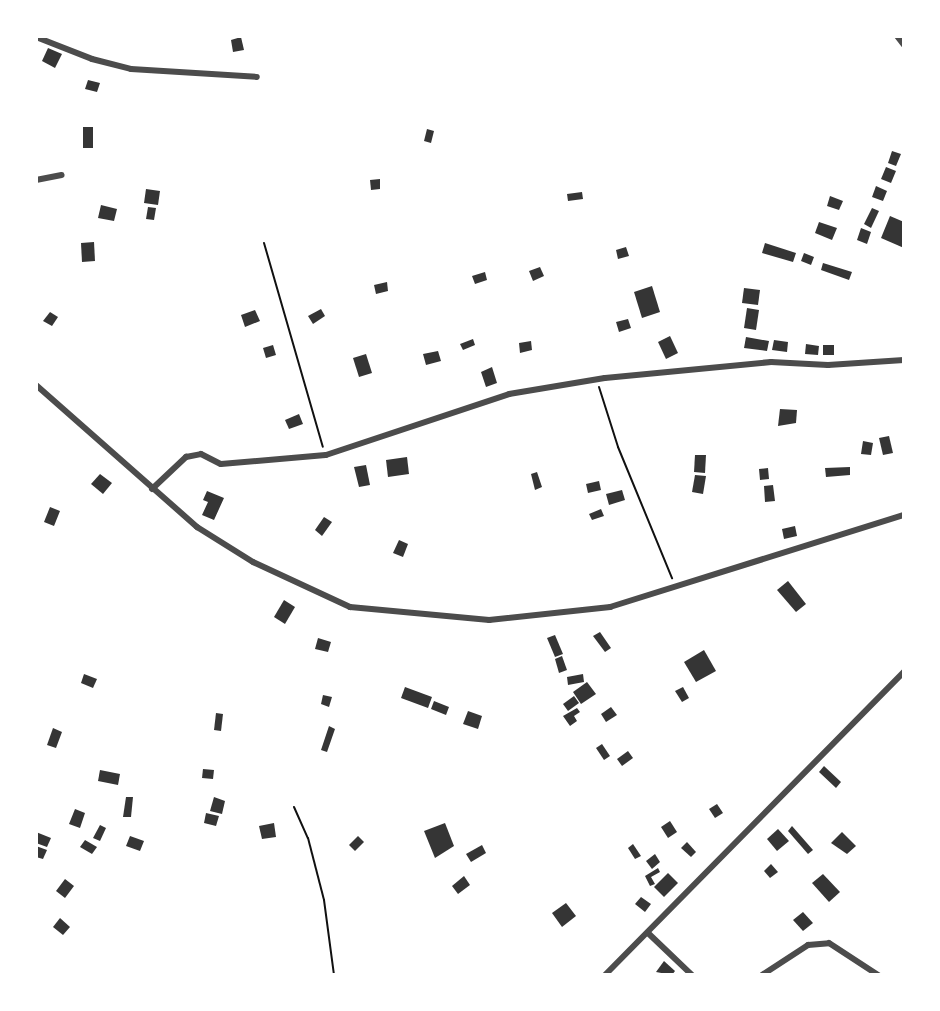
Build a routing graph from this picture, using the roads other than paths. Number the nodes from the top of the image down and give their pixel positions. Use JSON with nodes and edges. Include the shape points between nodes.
{"nodes":[{"id":1,"x":897,"y":36,"type":"edge"},
{"id":2,"x":36,"y":37,"type":"edge"},
{"id":3,"x":904,"y":45,"type":"edge"},
{"id":4,"x":257,"y":77,"type":"dead end"},
{"id":5,"x":62,"y":175,"type":"dead end"},
{"id":6,"x":36,"y":180,"type":"edge"},
{"id":7,"x":904,"y":360,"type":"edge"},
{"id":8,"x":36,"y":385,"type":"edge"},
{"id":9,"x":153,"y":489,"type":"junction"},
{"id":10,"x":904,"y":515,"type":"edge"},
{"id":11,"x":904,"y":672,"type":"edge"},
{"id":12,"x":648,"y":933,"type":"junction"},
{"id":13,"x":874,"y":973,"type":"edge"},
{"id":14,"x":605,"y":975,"type":"edge"},
{"id":15,"x":692,"y":975,"type":"edge"},
{"id":16,"x":762,"y":975,"type":"edge"}],
"edges":[{"from":1,"to":3,"type":"street"},
{"from":2,"to":4,"type":"street","via":[[131,69]]},
{"from":5,"to":6,"type":"street"},
{"from":7,"to":9,"type":"street","via":[[828,365],[771,362],[597,379],[510,394],[326,455],[221,464],[201,454],[186,457]]},
{"from":8,"to":9,"type":"street"},
{"from":9,"to":10,"type":"street","via":[[197,527],[253,562],[350,607],[489,620],[610,607]]},
{"from":11,"to":12,"type":"street"},
{"from":12,"to":14,"type":"street"},
{"from":12,"to":15,"type":"street"},
{"from":13,"to":16,"type":"street","via":[[829,943],[808,945]]}]}
